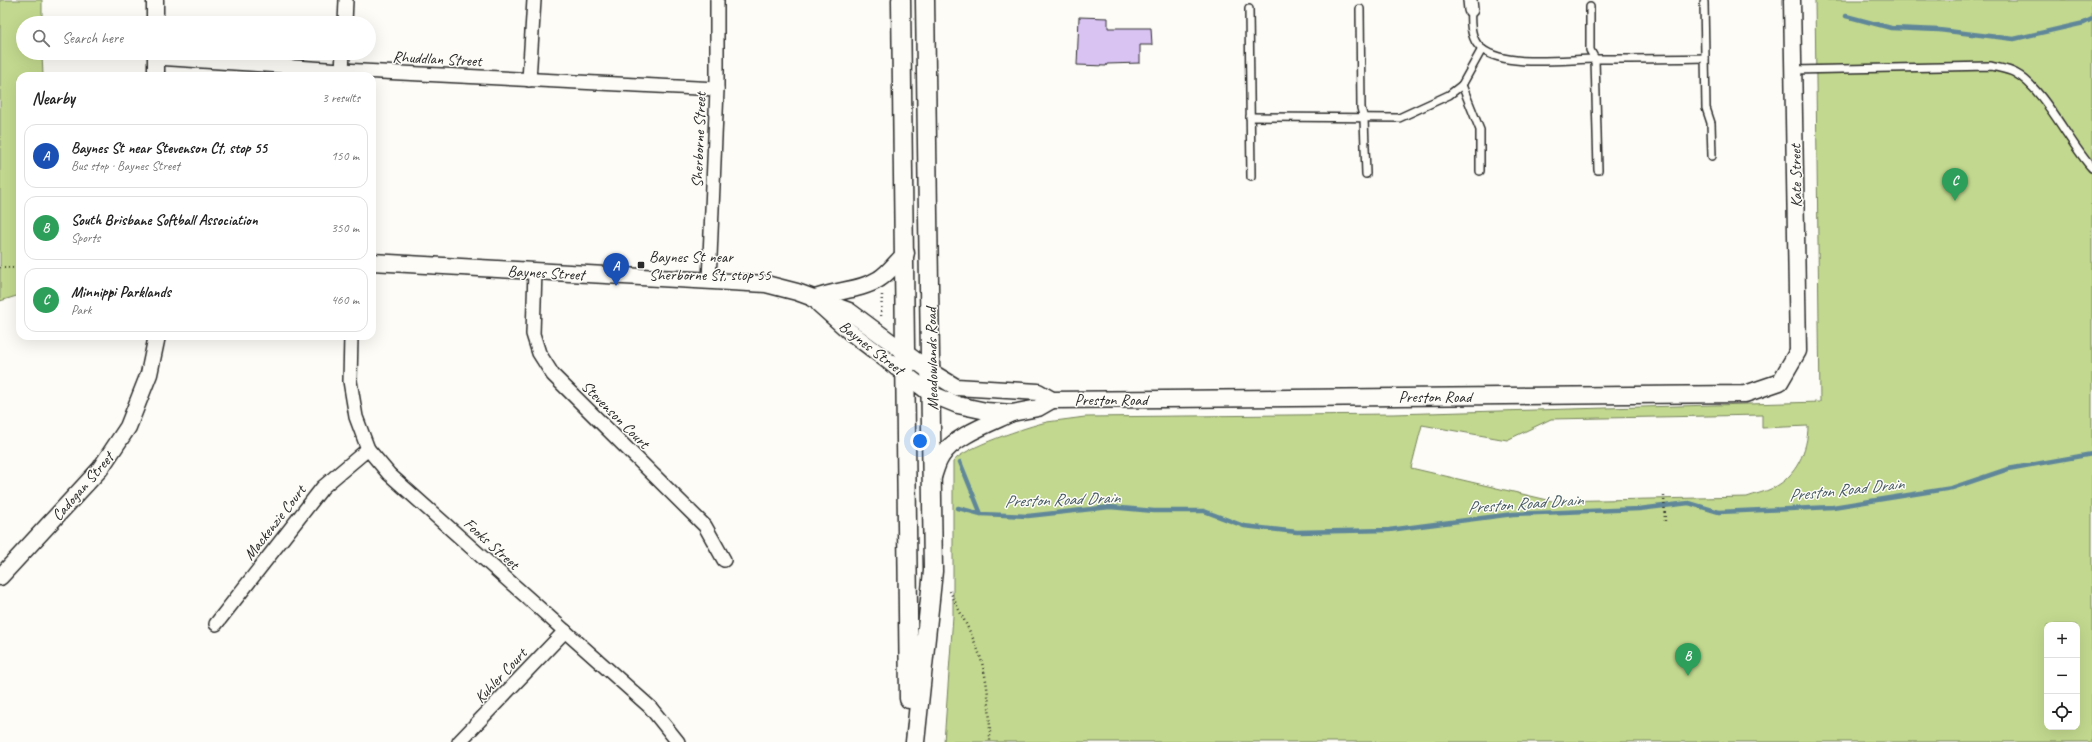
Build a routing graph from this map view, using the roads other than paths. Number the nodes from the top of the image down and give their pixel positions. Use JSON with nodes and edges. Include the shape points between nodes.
{"nodes":[{"id":1,"x":155,"y":0,"type":"edge"},
{"id":2,"x":346,"y":0,"type":"edge"},
{"id":3,"x":534,"y":0,"type":"edge"},
{"id":4,"x":717,"y":0,"type":"edge"},
{"id":5,"x":901,"y":0,"type":"edge"},
{"id":6,"x":925,"y":0,"type":"edge"},
{"id":7,"x":1792,"y":0,"type":"edge"},
{"id":8,"x":1704,"y":2,"type":"dead end"},
{"id":9,"x":1470,"y":5,"type":"edge"},
{"id":10,"x":1590,"y":7,"type":"dead end"},
{"id":11,"x":1249,"y":9,"type":"dead end"},
{"id":12,"x":1360,"y":9,"type":"dead end"},
{"id":13,"x":155,"y":16,"type":"edge"},
{"id":14,"x":345,"y":16,"type":"edge"},
{"id":15,"x":1482,"y":49,"type":"junction"},
{"id":16,"x":1705,"y":58,"type":"junction"},
{"id":17,"x":1595,"y":59,"type":"junction"},
{"id":18,"x":156,"y":60,"type":"edge"},
{"id":19,"x":218,"y":60,"type":"edge"},
{"id":20,"x":343,"y":60,"type":"edge"},
{"id":21,"x":342,"y":70,"type":"junction"},
{"id":22,"x":1793,"y":70,"type":"junction"},
{"id":23,"x":156,"y":72,"type":"edge"},
{"id":24,"x":529,"y":80,"type":"junction"},
{"id":25,"x":1462,"y":85,"type":"junction"},
{"id":26,"x":717,"y":89,"type":"junction"},
{"id":27,"x":1250,"y":117,"type":"junction"},
{"id":28,"x":1364,"y":119,"type":"junction"},
{"id":29,"x":1712,"y":156,"type":"dead end"},
{"id":30,"x":2092,"y":168,"type":"edge"},
{"id":31,"x":1598,"y":170,"type":"dead end"},
{"id":32,"x":1480,"y":171,"type":"dead end"},
{"id":33,"x":1366,"y":174,"type":"dead end"},
{"id":34,"x":1251,"y":177,"type":"dead end"},
{"id":35,"x":906,"y":253,"type":"junction"},
{"id":36,"x":376,"y":262,"type":"edge"},
{"id":37,"x":535,"y":271,"type":"junction"},
{"id":38,"x":709,"y":281,"type":"junction"},
{"id":39,"x":813,"y":299,"type":"junction"},
{"id":40,"x":156,"y":340,"type":"edge"},
{"id":41,"x":351,"y":340,"type":"edge"},
{"id":42,"x":1798,"y":351,"type":"joint"},
{"id":43,"x":906,"y":353,"type":"junction"},
{"id":44,"x":931,"y":372,"type":"junction"},
{"id":45,"x":907,"y":374,"type":"junction"},
{"id":46,"x":931,"y":394,"type":"junction"},
{"id":47,"x":1052,"y":400,"type":"junction"},
{"id":48,"x":1012,"y":413,"type":"junction"},
{"id":49,"x":368,"y":449,"type":"junction"},
{"id":50,"x":932,"y":480,"type":"junction"},
{"id":51,"x":724,"y":560,"type":"dead end"},
{"id":52,"x":0,"y":577,"type":"edge"},
{"id":53,"x":216,"y":624,"type":"dead end"},
{"id":54,"x":565,"y":631,"type":"junction"},
{"id":55,"x":459,"y":742,"type":"edge"},
{"id":56,"x":678,"y":742,"type":"edge"},
{"id":57,"x":910,"y":742,"type":"edge"},
{"id":58,"x":915,"y":742,"type":"edge"}],
"edges":[{"from":1,"to":13,"type":"street"},
{"from":2,"to":14,"type":"street"},
{"from":3,"to":24,"type":"street"},
{"from":4,"to":26,"type":"street","name":"Sherborne Street"},
{"from":5,"to":35,"type":"main road","name":"Meadowlands Road"},
{"from":6,"to":44,"type":"main road","name":"Meadowlands Road"},
{"from":7,"to":22,"type":"street","name":"Kate Street"},
{"from":8,"to":16,"type":"lane"},
{"from":9,"to":15,"type":"lane","via":[[1470,20],[1475,40]]},
{"from":10,"to":17,"type":"lane","via":[[1590,50]]},
{"from":11,"to":27,"type":"lane"},
{"from":12,"to":28,"type":"lane","via":[[1361,108]]},
{"from":15,"to":17,"type":"lane","via":[[1527,62]]},
{"from":15,"to":25,"type":"lane"},
{"from":16,"to":17,"type":"lane"},
{"from":16,"to":29,"type":"lane","via":[[1706,108],[1711,123]]},
{"from":17,"to":31,"type":"lane"},
{"from":18,"to":23,"type":"street"},
{"from":19,"to":21,"type":"street","name":"Rhuddlan Street"},
{"from":20,"to":21,"type":"street"},
{"from":21,"to":24,"type":"street","name":"Rhuddlan Street"},
{"from":22,"to":30,"type":"lane","via":[[1991,66],[2015,73],[2037,92]]},
{"from":22,"to":42,"type":"street","name":"Kate Street"},
{"from":24,"to":26,"type":"street","name":"Rhuddlan Street"},
{"from":25,"to":28,"type":"lane","via":[[1450,95],[1399,118]]},
{"from":25,"to":32,"type":"lane","via":[[1480,130]]},
{"from":26,"to":38,"type":"street","name":"Sherborne Street"},
{"from":27,"to":28,"type":"lane"},
{"from":27,"to":34,"type":"lane"},
{"from":28,"to":33,"type":"lane"},
{"from":35,"to":39,"type":"street","via":[[880,279],[865,285],[828,292]]},
{"from":35,"to":43,"type":"main road","name":"Meadowlands Road"},
{"from":36,"to":37,"type":"street","name":"Baynes Street"},
{"from":37,"to":38,"type":"street","name":"Baynes Street"},
{"from":37,"to":51,"type":"street","name":"Stevenson Court","via":[[533,334],[538,353],[553,375],[705,526]]},
{"from":38,"to":39,"type":"street","name":"Baynes Street","via":[[766,284]]},
{"from":39,"to":43,"type":"street","name":"Baynes Street","via":[[850,311]]},
{"from":39,"to":45,"type":"street","name":"Baynes Street","via":[[849,331]]},
{"from":40,"to":52,"type":"street","name":"Cadogan Street","via":[[150,374],[128,427],[100,469]]},
{"from":41,"to":49,"type":"street","name":"Fooks Street","via":[[351,388],[356,417]]},
{"from":42,"to":47,"type":"street","name":"Preston Road","via":[[1780,382],[1745,394]]},
{"from":43,"to":44,"type":"street","name":"Baynes Street"},
{"from":43,"to":45,"type":"main road","name":"Meadowlands Road"},
{"from":44,"to":46,"type":"main road","name":"Meadowlands Road"},
{"from":44,"to":47,"type":"street","name":"Preston Road","via":[[956,388],[1038,392]]},
{"from":45,"to":46,"type":"street","name":"Baynes Street"},
{"from":45,"to":57,"type":"main road","name":"Meadowlands Road"},
{"from":46,"to":48,"type":"street","name":"Preston Road","via":[[965,407]]},
{"from":46,"to":50,"type":"main road","name":"Meadowlands Road"},
{"from":47,"to":48,"type":"street","name":"Preston Road","via":[[1038,408]]},
{"from":48,"to":50,"type":"street","via":[[964,436],[950,446],[941,456]]},
{"from":49,"to":53,"type":"street","name":"Mackenzie Court","via":[[322,487]]},
{"from":49,"to":54,"type":"street","name":"Fooks Street","via":[[389,474]]},
{"from":50,"to":58,"type":"main road","name":"Meadowlands Road","via":[[932,571]]},
{"from":54,"to":55,"type":"street","name":"Kuhler Court"},
{"from":54,"to":56,"type":"street","name":"Fooks Street","via":[[650,707]]}]}
